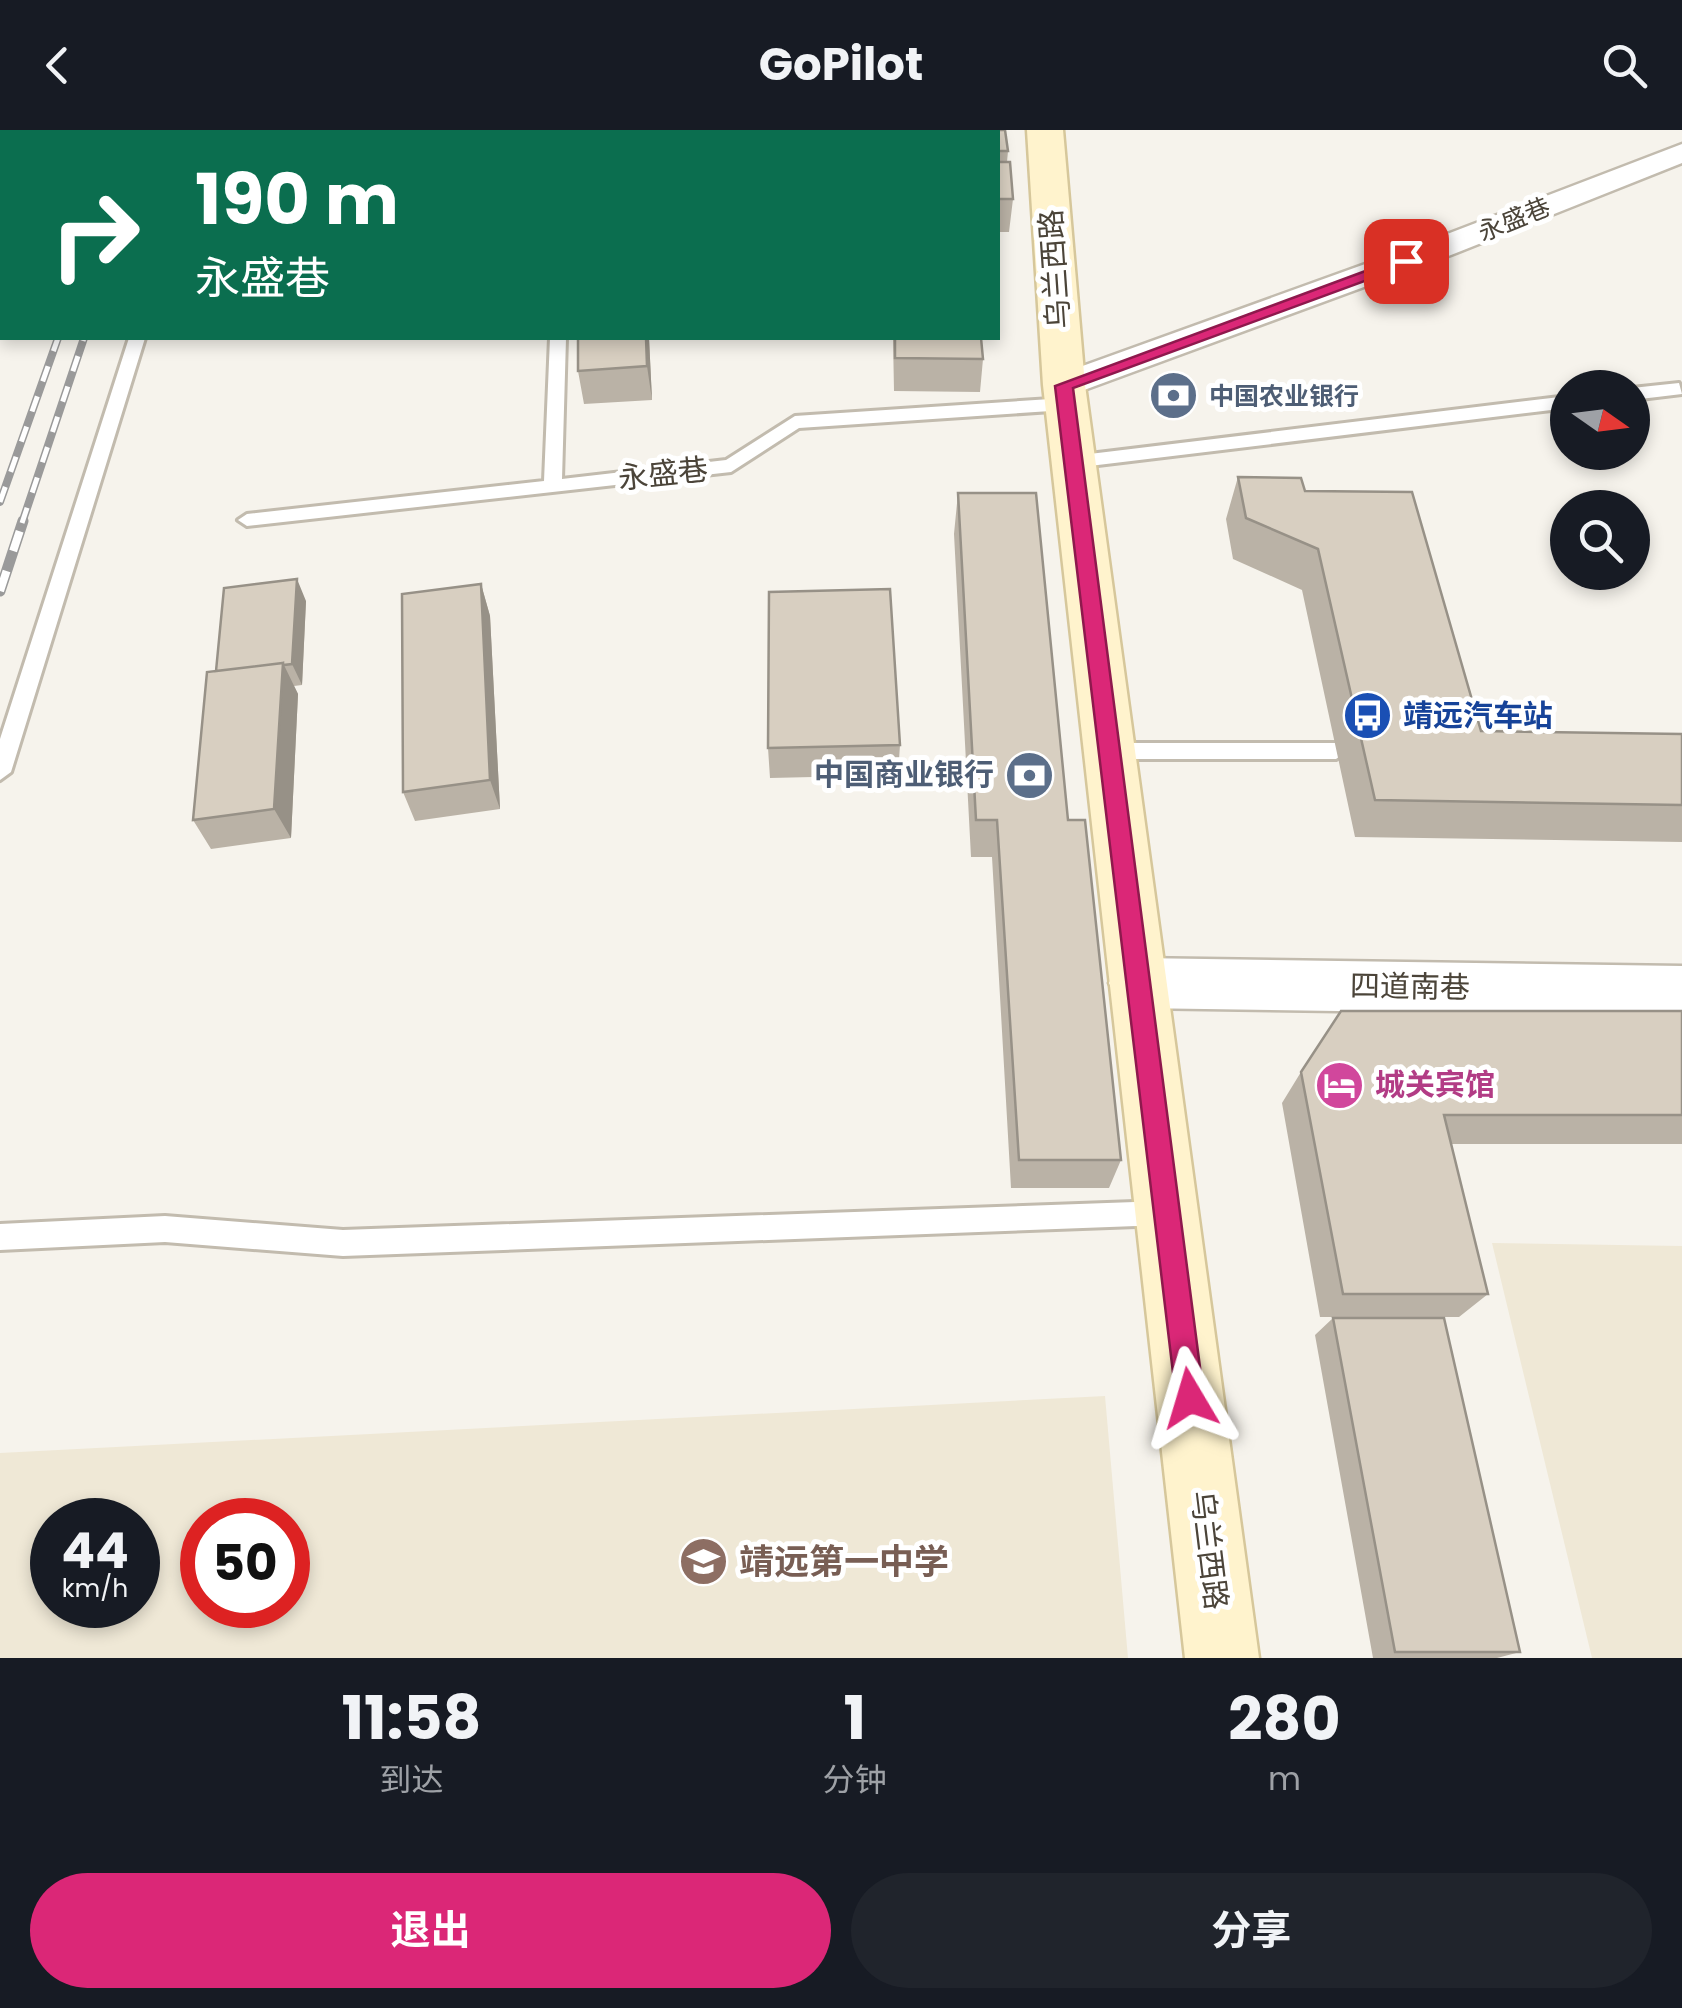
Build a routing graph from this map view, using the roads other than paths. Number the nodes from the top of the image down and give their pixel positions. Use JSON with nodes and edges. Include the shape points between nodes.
{"nodes":[{"id":1,"x":1046,"y":130,"type":"edge"},
{"id":2,"x":1682,"y":152,"type":"edge"},
{"id":3,"x":137,"y":340,"type":"edge"},
{"id":4,"x":558,"y":340,"type":"edge"},
{"id":5,"x":1679,"y":388,"type":"dead end"},
{"id":6,"x":1650,"y":392,"type":"edge"},
{"id":7,"x":1065,"y":395,"type":"junction"},
{"id":8,"x":1550,"y":404,"type":"edge"},
{"id":9,"x":1073,"y":462,"type":"junction"},
{"id":10,"x":553,"y":486,"type":"junction"},
{"id":11,"x":247,"y":520,"type":"dead end"},
{"id":12,"x":1336,"y":750,"type":"dead end"},
{"id":13,"x":1109,"y":751,"type":"junction"},
{"id":14,"x":0,"y":772,"type":"edge"},
{"id":15,"x":1138,"y":983,"type":"junction"},
{"id":16,"x":1682,"y":992,"type":"edge"},
{"id":17,"x":1166,"y":1213,"type":"junction"},
{"id":18,"x":0,"y":1237,"type":"edge"},
{"id":19,"x":1222,"y":1658,"type":"edge"}],
"edges":[{"from":1,"to":7,"type":"main road","name":"乌兰西路"},
{"from":2,"to":7,"type":"street","name":"永盛巷"},
{"from":3,"to":14,"type":"lane"},
{"from":4,"to":10,"type":"lane"},
{"from":5,"to":6,"type":"lane"},
{"from":7,"to":9,"type":"main road","name":"乌兰西路"},
{"from":7,"to":10,"type":"lane","name":"永盛巷","via":[[795,422],[731,466]]},
{"from":8,"to":9,"type":"lane"},
{"from":9,"to":13,"type":"main road","name":"乌兰西路"},
{"from":10,"to":11,"type":"lane","name":"永盛巷"},
{"from":12,"to":13,"type":"lane"},
{"from":13,"to":15,"type":"main road","name":"乌兰西路"},
{"from":15,"to":16,"type":"street","name":"四道南巷"},
{"from":15,"to":17,"type":"main road","name":"乌兰西路"},
{"from":17,"to":18,"type":"lane","via":[[343,1243],[166,1229]]},
{"from":17,"to":19,"type":"main road","name":"乌兰西路"}]}
